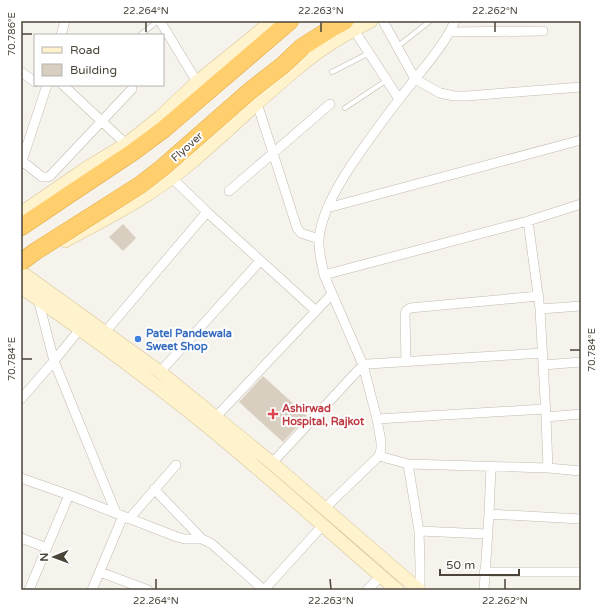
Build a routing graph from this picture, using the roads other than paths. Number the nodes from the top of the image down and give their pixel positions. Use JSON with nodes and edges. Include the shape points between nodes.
{"nodes":[{"id":1,"x":65,"y":21,"type":"edge"},
{"id":2,"x":159,"y":21,"type":"edge"},
{"id":3,"x":272,"y":21,"type":"edge"},
{"id":4,"x":290,"y":21,"type":"edge"},
{"id":5,"x":371,"y":21,"type":"edge"},
{"id":6,"x":383,"y":21,"type":"edge"},
{"id":7,"x":430,"y":21,"type":"edge"},
{"id":8,"x":455,"y":21,"type":"edge"},
{"id":9,"x":350,"y":25,"type":"edge"},
{"id":10,"x":543,"y":31,"type":"dead end"},
{"id":11,"x":450,"y":32,"type":"junction"},
{"id":12,"x":61,"y":34,"type":"edge"},
{"id":13,"x":141,"y":34,"type":"edge"},
{"id":14,"x":397,"y":47,"type":"junction"},
{"id":15,"x":369,"y":53,"type":"junction"},
{"id":16,"x":21,"y":72,"type":"edge"},
{"id":17,"x":332,"y":72,"type":"dead end"},
{"id":18,"x":415,"y":79,"type":"junction"},
{"id":19,"x":387,"y":80,"type":"junction"},
{"id":20,"x":34,"y":81,"type":"edge"},
{"id":21,"x":197,"y":82,"type":"junction"},
{"id":22,"x":44,"y":86,"type":"edge"},
{"id":23,"x":64,"y":86,"type":"edge"},
{"id":24,"x":581,"y":87,"type":"edge"},
{"id":25,"x":132,"y":89,"type":"dead end"},
{"id":26,"x":399,"y":99,"type":"junction"},
{"id":27,"x":256,"y":103,"type":"junction"},
{"id":28,"x":330,"y":104,"type":"dead end"},
{"id":29,"x":345,"y":108,"type":"dead end"},
{"id":30,"x":102,"y":122,"type":"junction"},
{"id":31,"x":581,"y":140,"type":"edge"},
{"id":32,"x":126,"y":144,"type":"junction"},
{"id":33,"x":272,"y":153,"type":"junction"},
{"id":34,"x":21,"y":161,"type":"edge"},
{"id":35,"x":172,"y":178,"type":"junction"},
{"id":36,"x":229,"y":191,"type":"dead end"},
{"id":37,"x":581,"y":204,"type":"edge"},
{"id":38,"x":328,"y":208,"type":"junction"},
{"id":39,"x":207,"y":212,"type":"junction"},
{"id":40,"x":21,"y":213,"type":"edge"},
{"id":41,"x":528,"y":220,"type":"junction"},
{"id":42,"x":21,"y":227,"type":"edge"},
{"id":43,"x":319,"y":239,"type":"junction"},
{"id":44,"x":21,"y":255,"type":"edge"},
{"id":45,"x":260,"y":261,"type":"junction"},
{"id":46,"x":21,"y":262,"type":"edge"},
{"id":47,"x":21,"y":266,"type":"edge"},
{"id":48,"x":21,"y":272,"type":"edge"},
{"id":49,"x":324,"y":275,"type":"junction"},
{"id":50,"x":21,"y":287,"type":"edge"},
{"id":51,"x":332,"y":294,"type":"junction"},
{"id":52,"x":538,"y":296,"type":"junction"},
{"id":53,"x":38,"y":299,"type":"junction"},
{"id":54,"x":581,"y":306,"type":"edge"},
{"id":55,"x":540,"y":309,"type":"junction"},
{"id":56,"x":316,"y":311,"type":"junction"},
{"id":57,"x":80,"y":329,"type":"junction"},
{"id":58,"x":105,"y":332,"type":"junction"},
{"id":59,"x":542,"y":353,"type":"junction"},
{"id":60,"x":54,"y":361,"type":"junction"},
{"id":61,"x":406,"y":362,"type":"junction"},
{"id":62,"x":581,"y":362,"type":"edge"},
{"id":63,"x":363,"y":365,"type":"junction"},
{"id":64,"x":543,"y":365,"type":"junction"},
{"id":65,"x":160,"y":372,"type":"junction"},
{"id":66,"x":21,"y":399,"type":"edge"},
{"id":67,"x":546,"y":413,"type":"junction"},
{"id":68,"x":581,"y":414,"type":"edge"},
{"id":69,"x":377,"y":419,"type":"junction"},
{"id":70,"x":211,"y":422,"type":"junction"},
{"id":71,"x":380,"y":456,"type":"junction"},
{"id":72,"x":272,"y":463,"type":"junction"},
{"id":73,"x":408,"y":464,"type":"junction"},
{"id":74,"x":176,"y":465,"type":"dead end"},
{"id":75,"x":491,"y":467,"type":"junction"},
{"id":76,"x":548,"y":468,"type":"junction"},
{"id":77,"x":581,"y":471,"type":"edge"},
{"id":78,"x":21,"y":478,"type":"edge"},
{"id":79,"x":154,"y":489,"type":"junction"},
{"id":80,"x":69,"y":495,"type":"junction"},
{"id":81,"x":324,"y":509,"type":"junction"},
{"id":82,"x":489,"y":514,"type":"junction"},
{"id":83,"x":122,"y":516,"type":"junction"},
{"id":84,"x":581,"y":519,"type":"edge"},
{"id":85,"x":323,"y":525,"type":"junction"},
{"id":86,"x":419,"y":530,"type":"junction"},
{"id":87,"x":487,"y":534,"type":"junction"},
{"id":88,"x":21,"y":538,"type":"edge"},
{"id":89,"x":202,"y":539,"type":"junction"},
{"id":90,"x":47,"y":548,"type":"junction"},
{"id":91,"x":100,"y":572,"type":"junction"},
{"id":92,"x":484,"y":572,"type":"junction"},
{"id":93,"x":581,"y":572,"type":"edge"},
{"id":94,"x":380,"y":576,"type":"junction"},
{"id":95,"x":29,"y":590,"type":"edge"},
{"id":96,"x":92,"y":590,"type":"edge"},
{"id":97,"x":148,"y":590,"type":"edge"},
{"id":98,"x":264,"y":590,"type":"edge"},
{"id":99,"x":368,"y":590,"type":"edge"},
{"id":100,"x":397,"y":590,"type":"edge"},
{"id":101,"x":419,"y":590,"type":"edge"},
{"id":102,"x":484,"y":590,"type":"edge"}],
"edges":[{"from":1,"to":12,"type":"street"},
{"from":2,"to":13,"type":"lane"},
{"from":2,"to":21,"type":"street"},
{"from":3,"to":21,"type":"street"},
{"from":4,"to":42,"type":"highway","via":[[164,129]]},
{"from":5,"to":9,"type":"street"},
{"from":6,"to":14,"type":"street"},
{"from":7,"to":14,"type":"lane"},
{"from":8,"to":11,"type":"street"},
{"from":9,"to":15,"type":"street"},
{"from":9,"to":27,"type":"street"},
{"from":9,"to":46,"type":"highway","name":"Flyover","bridge":true,"via":[[332,28],[302,47],[140,185]]},
{"from":10,"to":11,"type":"street"},
{"from":11,"to":18,"type":"street"},
{"from":14,"to":18,"type":"street"},
{"from":15,"to":17,"type":"lane"},
{"from":15,"to":19,"type":"street"},
{"from":16,"to":20,"type":"street"},
{"from":18,"to":24,"type":"street","via":[[440,93],[454,96]]},
{"from":18,"to":26,"type":"street"},
{"from":19,"to":26,"type":"street"},
{"from":19,"to":29,"type":"lane"},
{"from":21,"to":32,"type":"street","via":[[160,117]]},
{"from":22,"to":34,"type":"street"},
{"from":23,"to":30,"type":"street"},
{"from":25,"to":30,"type":"street"},
{"from":26,"to":38,"type":"street","via":[[344,176]]},
{"from":27,"to":33,"type":"street"},
{"from":27,"to":35,"type":"street"},
{"from":28,"to":33,"type":"street"},
{"from":30,"to":32,"type":"street"},
{"from":30,"to":34,"type":"street","via":[[50,176],[42,176]]},
{"from":31,"to":38,"type":"street"},
{"from":32,"to":40,"type":"street"},
{"from":33,"to":36,"type":"street"},
{"from":33,"to":43,"type":"street","via":[[297,228],[301,233]]},
{"from":35,"to":39,"type":"street"},
{"from":35,"to":47,"type":"street"},
{"from":37,"to":41,"type":"street"},
{"from":38,"to":43,"type":"street"},
{"from":39,"to":45,"type":"street"},
{"from":39,"to":58,"type":"street"},
{"from":41,"to":49,"type":"street"},
{"from":41,"to":52,"type":"street"},
{"from":43,"to":49,"type":"street"},
{"from":44,"to":47,"type":"street"},
{"from":45,"to":56,"type":"street"},
{"from":45,"to":65,"type":"street"},
{"from":48,"to":58,"type":"street"},
{"from":49,"to":51,"type":"street"},
{"from":50,"to":53,"type":"street"},
{"from":51,"to":56,"type":"street"},
{"from":51,"to":63,"type":"street"},
{"from":52,"to":55,"type":"street"},
{"from":52,"to":61,"type":"street","via":[[410,308],[405,315]]},
{"from":53,"to":57,"type":"street"},
{"from":53,"to":60,"type":"street"},
{"from":54,"to":55,"type":"street"},
{"from":55,"to":59,"type":"street"},
{"from":56,"to":70,"type":"street"},
{"from":57,"to":60,"type":"street"},
{"from":57,"to":70,"type":"street","via":[[144,377]]},
{"from":58,"to":65,"type":"street"},
{"from":59,"to":61,"type":"street"},
{"from":59,"to":64,"type":"street"},
{"from":60,"to":66,"type":"street"},
{"from":60,"to":83,"type":"street"},
{"from":61,"to":63,"type":"street"},
{"from":62,"to":64,"type":"street"},
{"from":63,"to":69,"type":"street"},
{"from":63,"to":72,"type":"street"},
{"from":64,"to":67,"type":"street"},
{"from":65,"to":70,"type":"street"},
{"from":67,"to":68,"type":"street"},
{"from":67,"to":69,"type":"street"},
{"from":67,"to":76,"type":"street"},
{"from":69,"to":71,"type":"street","via":[[381,442]]},
{"from":70,"to":72,"type":"street"},
{"from":70,"to":85,"type":"street"},
{"from":71,"to":73,"type":"street"},
{"from":71,"to":81,"type":"street"},
{"from":72,"to":81,"type":"street"},
{"from":73,"to":75,"type":"street"},
{"from":73,"to":86,"type":"street"},
{"from":74,"to":79,"type":"street"},
{"from":75,"to":76,"type":"street"},
{"from":75,"to":82,"type":"street"},
{"from":76,"to":77,"type":"street"},
{"from":78,"to":80,"type":"street"},
{"from":79,"to":83,"type":"street"},
{"from":79,"to":89,"type":"street"},
{"from":80,"to":83,"type":"street"},
{"from":80,"to":90,"type":"street"},
{"from":81,"to":101,"type":"street"},
{"from":82,"to":84,"type":"street"},
{"from":82,"to":87,"type":"street"},
{"from":83,"to":89,"type":"street","via":[[184,539]]},
{"from":83,"to":91,"type":"street"},
{"from":85,"to":94,"type":"street"},
{"from":85,"to":98,"type":"street"},
{"from":86,"to":87,"type":"street"},
{"from":86,"to":101,"type":"street"},
{"from":87,"to":92,"type":"street"},
{"from":88,"to":90,"type":"street"},
{"from":89,"to":98,"type":"street","via":[[212,544]]},
{"from":90,"to":95,"type":"street"},
{"from":91,"to":96,"type":"street"},
{"from":91,"to":97,"type":"street"},
{"from":92,"to":93,"type":"street"},
{"from":92,"to":102,"type":"street"},
{"from":94,"to":99,"type":"street"},
{"from":94,"to":100,"type":"street"}]}
